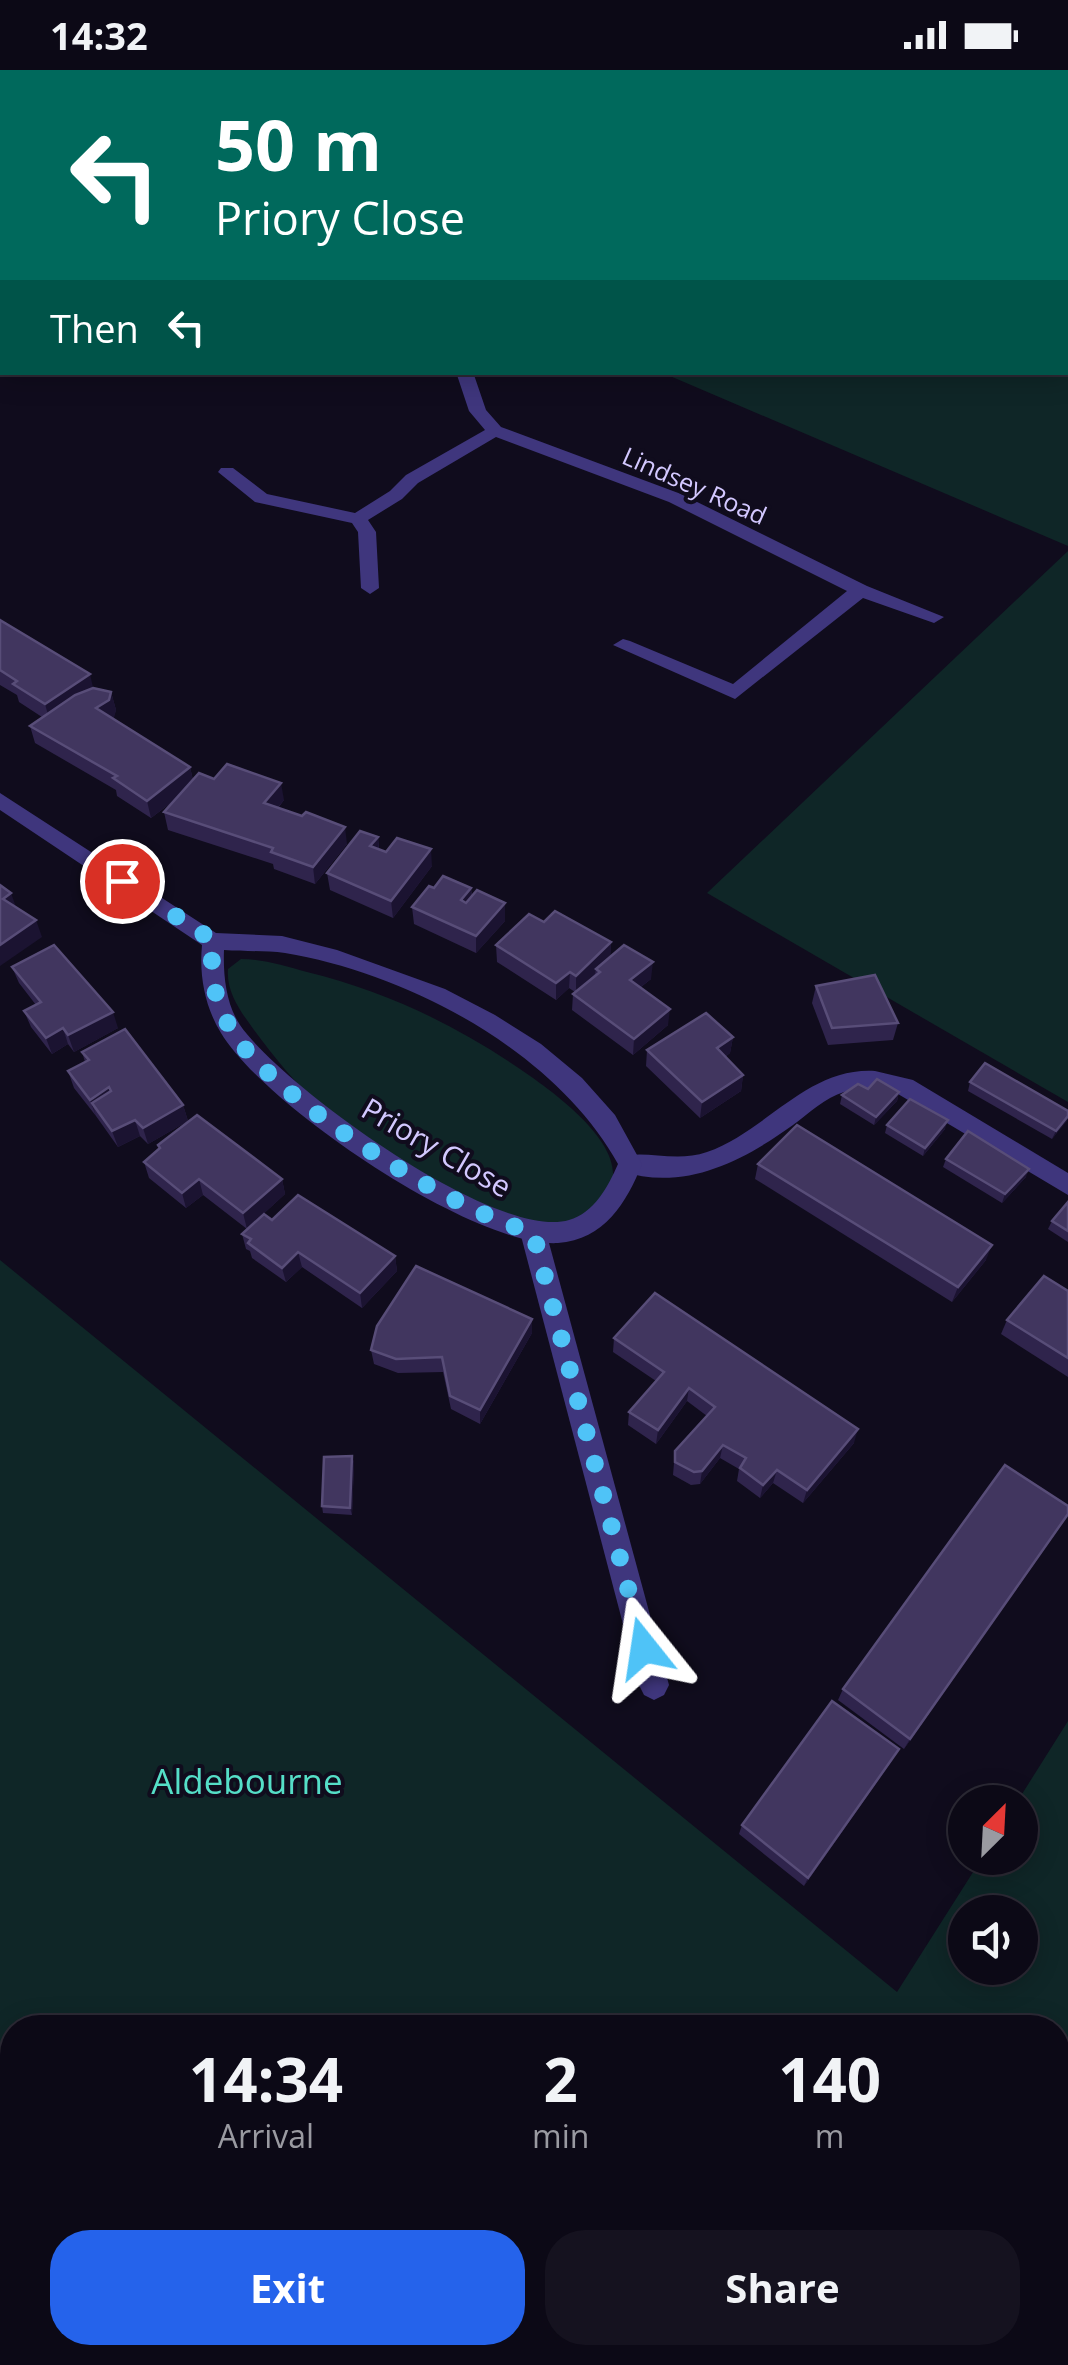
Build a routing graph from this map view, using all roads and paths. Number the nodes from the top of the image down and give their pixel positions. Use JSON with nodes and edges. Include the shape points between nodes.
{"nodes":[{"id":1,"x":465,"y":375,"type":"edge"},
{"id":2,"x":495,"y":432,"type":"junction"},
{"id":3,"x":226,"y":472,"type":"dead end"},
{"id":4,"x":358,"y":519,"type":"junction"},
{"id":5,"x":370,"y":588,"type":"dead end"},
{"id":6,"x":860,"y":590,"type":"junction"},
{"id":7,"x":934,"y":617,"type":"dead end"},
{"id":8,"x":623,"y":645,"type":"dead end"},
{"id":9,"x":0,"y":800,"type":"edge"},
{"id":10,"x":214,"y":941,"type":"junction"},
{"id":11,"x":630,"y":1164,"type":"junction"},
{"id":12,"x":1068,"y":1185,"type":"edge"},
{"id":13,"x":533,"y":1232,"type":"junction"},
{"id":14,"x":654,"y":1685,"type":"dead end"}],
"edges":[{"from":1,"to":2,"type":"street","via":[[478,411]]},
{"from":2,"to":4,"type":"street"},
{"from":2,"to":6,"type":"street","name":"Lindsey Road","via":[[676,498]]},
{"from":3,"to":4,"type":"street","via":[[261,498]]},
{"from":4,"to":5,"type":"street","via":[[367,532]]},
{"from":6,"to":7,"type":"street","name":"Lindsey Road"},
{"from":6,"to":8,"type":"street","via":[[735,692]]},
{"from":9,"to":10,"type":"street"},
{"from":10,"to":11,"type":"street","via":[[291,946],[442,997],[498,1028],[584,1093],[618,1136]]},
{"from":10,"to":13,"type":"street","name":"Priory Close","via":[[214,987],[230,1028],[296,1096],[404,1172],[508,1226]]},
{"from":11,"to":12,"type":"street","via":[[660,1172],[699,1167],[827,1088],[874,1078],[904,1087]]},
{"from":11,"to":13,"type":"street","name":"Priory Close","via":[[610,1208],[571,1229]]},
{"from":13,"to":14,"type":"street"}]}
